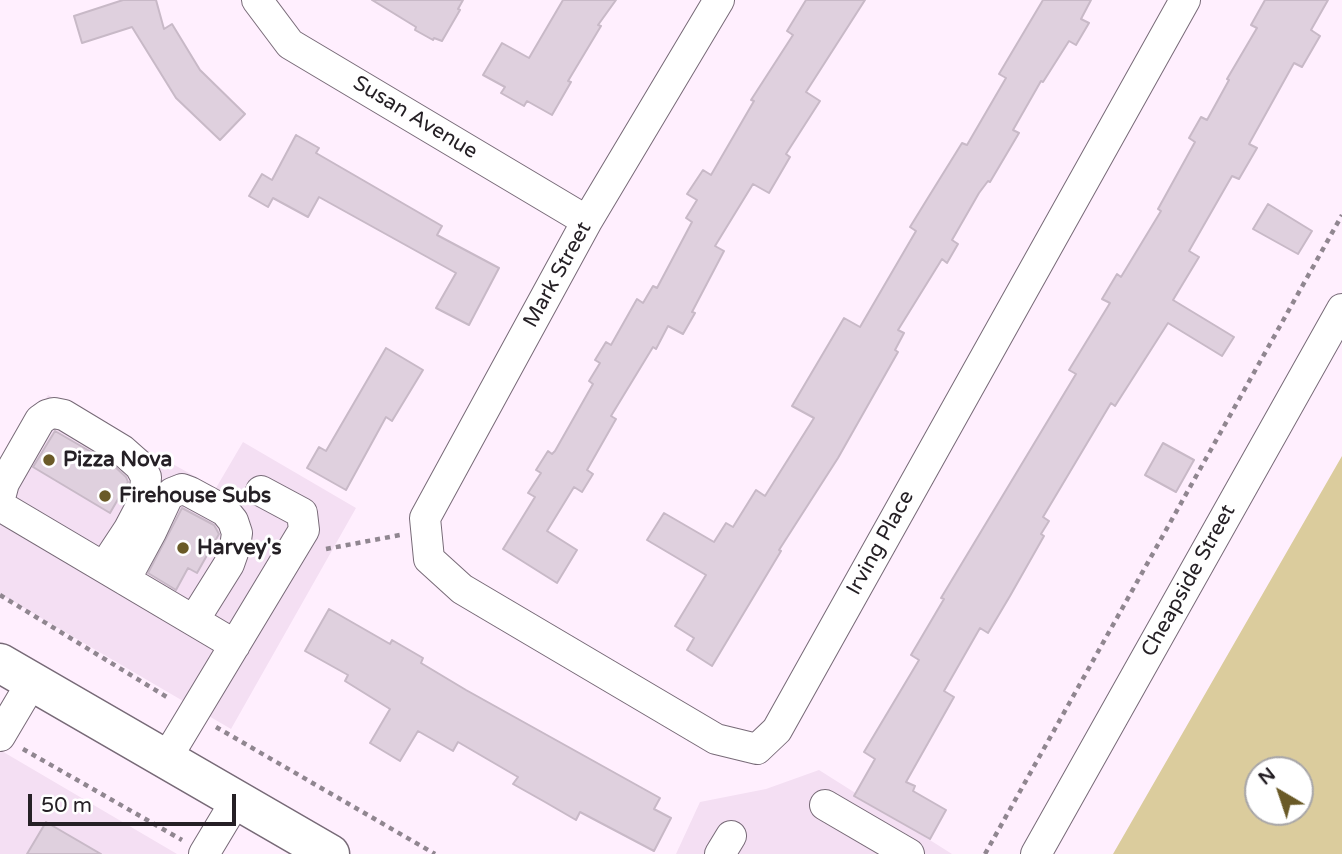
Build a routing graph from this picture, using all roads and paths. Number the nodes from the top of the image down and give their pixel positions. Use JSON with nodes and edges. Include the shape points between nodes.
{"nodes":[{"id":1,"x":257,"y":0,"type":"edge"},
{"id":2,"x":719,"y":0,"type":"edge"},
{"id":3,"x":1185,"y":0,"type":"edge"},
{"id":4,"x":1342,"y":215,"type":"edge"},
{"id":5,"x":587,"y":221,"type":"junction"},
{"id":6,"x":1342,"y":309,"type":"edge"},
{"id":7,"x":261,"y":491,"type":"dead end"},
{"id":8,"x":1,"y":502,"type":"edge"},
{"id":9,"x":401,"y":535,"type":"dead end"},
{"id":10,"x":320,"y":550,"type":"dead end"},
{"id":11,"x":429,"y":559,"type":"joint"},
{"id":12,"x":114,"y":573,"type":"junction"},
{"id":13,"x":194,"y":620,"type":"junction"},
{"id":14,"x":235,"y":645,"type":"junction"},
{"id":15,"x":16,"y":672,"type":"edge"},
{"id":16,"x":223,"y":715,"type":"dead end"},
{"id":17,"x":216,"y":727,"type":"dead end"},
{"id":18,"x":12,"y":742,"type":"edge"},
{"id":19,"x":166,"y":760,"type":"junction"},
{"id":20,"x":237,"y":799,"type":"junction"},
{"id":21,"x":825,"y":805,"type":"dead end"},
{"id":22,"x":204,"y":853,"type":"edge"},
{"id":23,"x":330,"y":854,"type":"edge"},
{"id":24,"x":909,"y":854,"type":"edge"},
{"id":25,"x":985,"y":854,"type":"edge"},
{"id":26,"x":1036,"y":854,"type":"edge"}],
"edges":[{"from":1,"to":5,"type":"street","name":"Susan Avenue","via":[[290,44]]},
{"from":2,"to":5,"type":"street","name":"Mark Street"},
{"from":3,"to":11,"type":"street","name":"Irving Place","via":[[776,730],[757,749],[716,739],[462,589]]},
{"from":4,"to":25,"type":"path"},
{"from":5,"to":11,"type":"street","name":"Mark Street","via":[[425,519]]},
{"from":6,"to":26,"type":"street","name":"Cheapside Street"},
{"from":7,"to":14,"type":"street","via":[[302,513],[304,530]]},
{"from":8,"to":12,"type":"street"},
{"from":8,"to":12,"type":"street","via":[[4,483],[47,415],[64,415],[122,450],[146,477],[145,492]]},
{"from":9,"to":10,"type":"path"},
{"from":12,"to":13,"type":"street"},
{"from":12,"to":13,"type":"street","via":[[151,533],[172,493],[182,489],[226,512],[237,533],[235,547],[229,565]]},
{"from":13,"to":14,"type":"street"},
{"from":14,"to":19,"type":"street"},
{"from":15,"to":18,"type":"street"},
{"from":15,"to":19,"type":"main road"},
{"from":16,"to":17,"type":"path"},
{"from":18,"to":22,"type":"path"},
{"from":19,"to":20,"type":"main road"},
{"from":20,"to":22,"type":"street"},
{"from":20,"to":23,"type":"main road"},
{"from":21,"to":24,"type":"street"}]}
